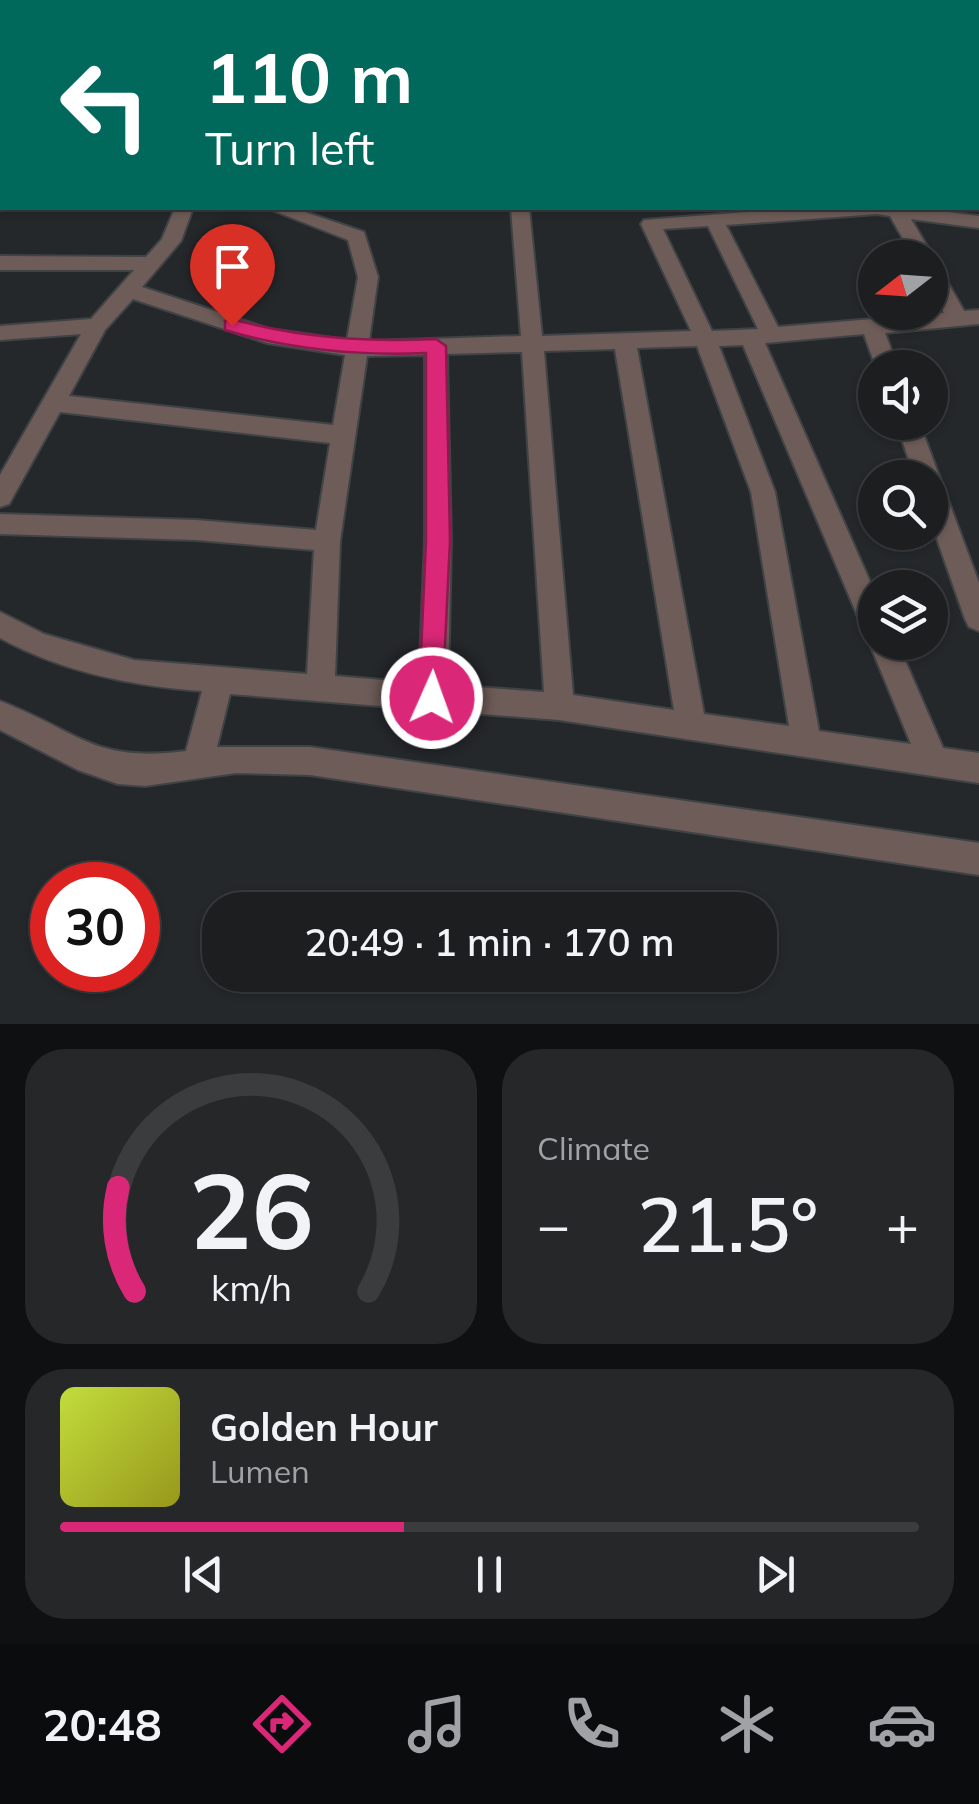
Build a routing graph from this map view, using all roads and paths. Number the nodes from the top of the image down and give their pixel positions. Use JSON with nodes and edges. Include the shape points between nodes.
{"nodes":[{"id":1,"x":183,"y":210,"type":"edge"},
{"id":2,"x":282,"y":210,"type":"edge"},
{"id":3,"x":520,"y":210,"type":"edge"},
{"id":4,"x":881,"y":210,"type":"edge"},
{"id":5,"x":897,"y":210,"type":"edge"},
{"id":6,"x":923,"y":212,"type":"edge"},
{"id":7,"x":716,"y":221,"type":"junction"},
{"id":8,"x":979,"y":222,"type":"edge"},
{"id":9,"x":914,"y":240,"type":"edge"},
{"id":10,"x":0,"y":263,"type":"edge"},
{"id":11,"x":152,"y":264,"type":"junction"},
{"id":12,"x":129,"y":290,"type":"junction"},
{"id":13,"x":948,"y":292,"type":"edge"},
{"id":14,"x":969,"y":319,"type":"edge"},
{"id":15,"x":97,"y":326,"type":"junction"},
{"id":16,"x":873,"y":330,"type":"joint"},
{"id":17,"x":0,"y":333,"type":"edge"},
{"id":18,"x":761,"y":336,"type":"junction"},
{"id":19,"x":705,"y":338,"type":"junction"},
{"id":20,"x":624,"y":342,"type":"junction"},
{"id":21,"x":530,"y":344,"type":"junction"},
{"id":22,"x":436,"y":346,"type":"junction"},
{"id":23,"x":360,"y":349,"type":"junction"},
{"id":24,"x":880,"y":350,"type":"edge"},
{"id":25,"x":53,"y":402,"type":"junction"},
{"id":26,"x":343,"y":435,"type":"junction"},
{"id":27,"x":0,"y":497,"type":"edge"},
{"id":28,"x":0,"y":524,"type":"edge"},
{"id":29,"x":948,"y":535,"type":"edge"},
{"id":30,"x":328,"y":541,"type":"junction"},
{"id":31,"x":858,"y":581,"type":"edge"},
{"id":32,"x":979,"y":619,"type":"edge"},
{"id":33,"x":0,"y":624,"type":"edge"},
{"id":34,"x":891,"y":660,"type":"edge"},
{"id":35,"x":219,"y":679,"type":"junction"},
{"id":36,"x":320,"y":687,"type":"junction"},
{"id":37,"x":432,"y":698,"type":"junction"},
{"id":38,"x":559,"y":708,"type":"junction"},
{"id":39,"x":0,"y":715,"type":"edge"},
{"id":40,"x":691,"y":723,"type":"junction"},
{"id":41,"x":808,"y":743,"type":"junction"},
{"id":42,"x":933,"y":760,"type":"junction"},
{"id":43,"x":198,"y":764,"type":"junction"},
{"id":44,"x":979,"y":768,"type":"edge"},
{"id":45,"x":979,"y":860,"type":"edge"}],
"edges":[{"from":1,"to":11,"type":"street"},
{"from":2,"to":23,"type":"street","via":[[361,241],[368,278]]},
{"from":3,"to":21,"type":"street"},
{"from":4,"to":7,"type":"street"},
{"from":5,"to":9,"type":"street"},
{"from":6,"to":8,"type":"street"},
{"from":7,"to":18,"type":"street"},
{"from":7,"to":19,"type":"street","via":[[651,224]]},
{"from":10,"to":11,"type":"street"},
{"from":11,"to":12,"type":"street"},
{"from":12,"to":15,"type":"street"},
{"from":12,"to":23,"type":"street","via":[[267,336]]},
{"from":13,"to":14,"type":"street"},
{"from":15,"to":17,"type":"street"},
{"from":15,"to":25,"type":"street"},
{"from":16,"to":18,"type":"street"},
{"from":16,"to":24,"type":"street"},
{"from":18,"to":19,"type":"street"},
{"from":18,"to":31,"type":"street"},
{"from":19,"to":20,"type":"street"},
{"from":19,"to":41,"type":"street","via":[[763,492]]},
{"from":20,"to":21,"type":"street"},
{"from":20,"to":40,"type":"street"},
{"from":21,"to":22,"type":"street"},
{"from":21,"to":38,"type":"street"},
{"from":22,"to":23,"type":"street"},
{"from":22,"to":37,"type":"street"},
{"from":23,"to":26,"type":"street"},
{"from":25,"to":26,"type":"street"},
{"from":25,"to":27,"type":"street"},
{"from":26,"to":30,"type":"street"},
{"from":28,"to":30,"type":"street"},
{"from":29,"to":32,"type":"street"},
{"from":30,"to":36,"type":"street"},
{"from":33,"to":35,"type":"street","via":[[37,644],[134,673]]},
{"from":34,"to":42,"type":"street"},
{"from":35,"to":36,"type":"street"},
{"from":35,"to":43,"type":"street"},
{"from":36,"to":37,"type":"street"},
{"from":37,"to":38,"type":"street"},
{"from":38,"to":40,"type":"street"},
{"from":39,"to":43,"type":"street","via":[[118,768]]},
{"from":40,"to":41,"type":"street"},
{"from":41,"to":42,"type":"street"},
{"from":42,"to":44,"type":"street"},
{"from":43,"to":45,"type":"street","via":[[310,761]]}]}
